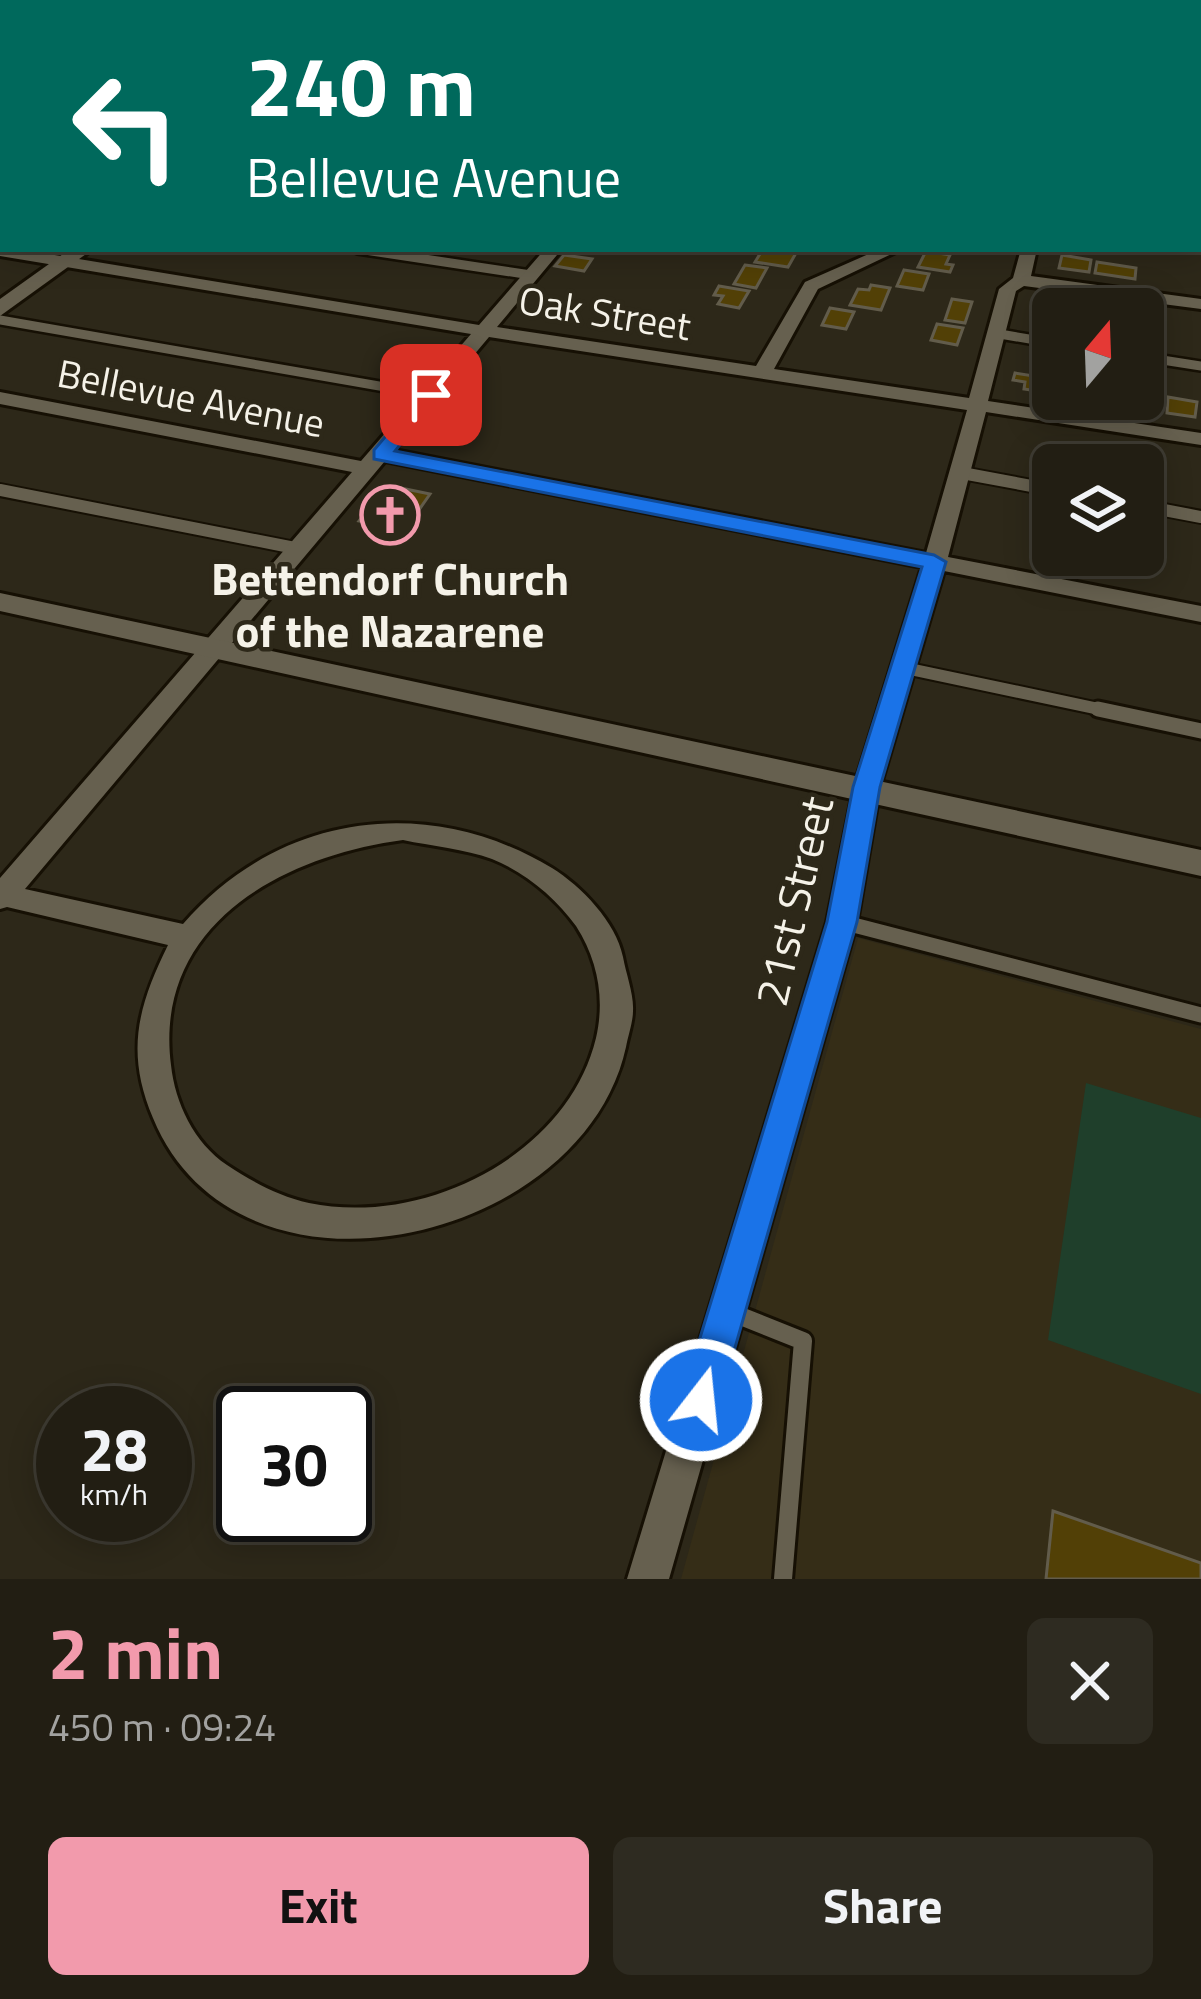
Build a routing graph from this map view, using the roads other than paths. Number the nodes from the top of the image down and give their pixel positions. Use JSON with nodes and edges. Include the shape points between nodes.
{"nodes":[{"id":1,"x":15,"y":252,"type":"edge"},
{"id":2,"x":378,"y":252,"type":"edge"},
{"id":3,"x":551,"y":252,"type":"edge"},
{"id":4,"x":887,"y":252,"type":"edge"},
{"id":5,"x":1028,"y":252,"type":"edge"},
{"id":6,"x":74,"y":256,"type":"edge"},
{"id":7,"x":531,"y":275,"type":"junction"},
{"id":8,"x":1021,"y":280,"type":"junction"},
{"id":9,"x":1201,"y":304,"type":"edge"},
{"id":10,"x":0,"y":309,"type":"edge"},
{"id":11,"x":0,"y":320,"type":"edge"},
{"id":12,"x":484,"y":331,"type":"junction"},
{"id":13,"x":994,"y":333,"type":"junction"},
{"id":14,"x":1032,"y":339,"type":"edge"},
{"id":15,"x":1164,"y":360,"type":"edge"},
{"id":16,"x":1201,"y":366,"type":"edge"},
{"id":17,"x":761,"y":374,"type":"junction"},
{"id":18,"x":431,"y":395,"type":"junction"},
{"id":19,"x":0,"y":398,"type":"edge"},
{"id":20,"x":976,"y":404,"type":"junction"},
{"id":21,"x":1201,"y":440,"type":"edge"},
{"id":22,"x":375,"y":462,"type":"junction"},
{"id":23,"x":962,"y":473,"type":"junction"},
{"id":24,"x":1032,"y":486,"type":"edge"},
{"id":25,"x":0,"y":490,"type":"edge"},
{"id":26,"x":1164,"y":510,"type":"edge"},
{"id":27,"x":1201,"y":517,"type":"edge"},
{"id":28,"x":300,"y":549,"type":"junction"},
{"id":29,"x":934,"y":562,"type":"junction"},
{"id":30,"x":0,"y":602,"type":"edge"},
{"id":31,"x":1201,"y":614,"type":"edge"},
{"id":32,"x":213,"y":650,"type":"junction"},
{"id":33,"x":905,"y":668,"type":"junction"},
{"id":34,"x":1201,"y":731,"type":"edge"},
{"id":35,"x":867,"y":787,"type":"junction"},
{"id":36,"x":1201,"y":863,"type":"edge"},
{"id":37,"x":2,"y":897,"type":"edge"},
{"id":38,"x":842,"y":922,"type":"junction"},
{"id":39,"x":187,"y":937,"type":"junction"},
{"id":40,"x":1201,"y":1015,"type":"edge"},
{"id":41,"x":727,"y":1311,"type":"junction"},
{"id":42,"x":647,"y":1579,"type":"edge"},
{"id":43,"x":783,"y":1579,"type":"edge"}],
"edges":[{"from":1,"to":6,"type":"street","name":"Oak Street"},
{"from":2,"to":7,"type":"lane"},
{"from":3,"to":7,"type":"street"},
{"from":4,"to":17,"type":"street","via":[[811,286]]},
{"from":5,"to":8,"type":"street","name":"21st Street"},
{"from":6,"to":10,"type":"street"},
{"from":6,"to":12,"type":"street","name":"Oak Street"},
{"from":7,"to":12,"type":"street"},
{"from":8,"to":9,"type":"street"},
{"from":8,"to":13,"type":"street","name":"21st Street","via":[[1008,289]]},
{"from":11,"to":18,"type":"lane"},
{"from":12,"to":17,"type":"street","name":"Oak Street"},
{"from":12,"to":18,"type":"street"},
{"from":13,"to":14,"type":"lane"},
{"from":13,"to":20,"type":"street","name":"21st Street"},
{"from":15,"to":16,"type":"lane"},
{"from":17,"to":20,"type":"street","name":"Oak Street"},
{"from":18,"to":22,"type":"street"},
{"from":19,"to":22,"type":"street","name":"Bellevue Avenue"},
{"from":20,"to":21,"type":"street","name":"Oak Street"},
{"from":20,"to":23,"type":"street","name":"21st Street"},
{"from":22,"to":28,"type":"street"},
{"from":22,"to":29,"type":"street","name":"Bellevue Avenue"},
{"from":23,"to":24,"type":"lane"},
{"from":23,"to":29,"type":"street","name":"21st Street"},
{"from":25,"to":28,"type":"lane"},
{"from":26,"to":27,"type":"lane"},
{"from":28,"to":32,"type":"street"},
{"from":29,"to":31,"type":"street","name":"Bellevue Avenue"},
{"from":29,"to":33,"type":"street","name":"21st Street"},
{"from":30,"to":32,"type":"street"},
{"from":32,"to":35,"type":"street"},
{"from":32,"to":37,"type":"street"},
{"from":33,"to":34,"type":"lane"},
{"from":33,"to":35,"type":"street","name":"21st Street"},
{"from":35,"to":36,"type":"street"},
{"from":35,"to":38,"type":"street","name":"21st Street"},
{"from":37,"to":39,"type":"street"},
{"from":38,"to":40,"type":"lane"},
{"from":38,"to":41,"type":"street","name":"21st Street"},
{"from":39,"to":39,"type":"street","via":[[234,890],[306,849],[403,830],[496,845],[572,892],[598,928],[615,968],[619,1013],[606,1070],[574,1126],[522,1173],[455,1208],[380,1224],[305,1219],[239,1195],[189,1154],[158,1102],[148,1046],[159,989]]},
{"from":41,"to":42,"type":"street","name":"21st Street"},
{"from":41,"to":43,"type":"lane","via":[[803,1341]]}]}
